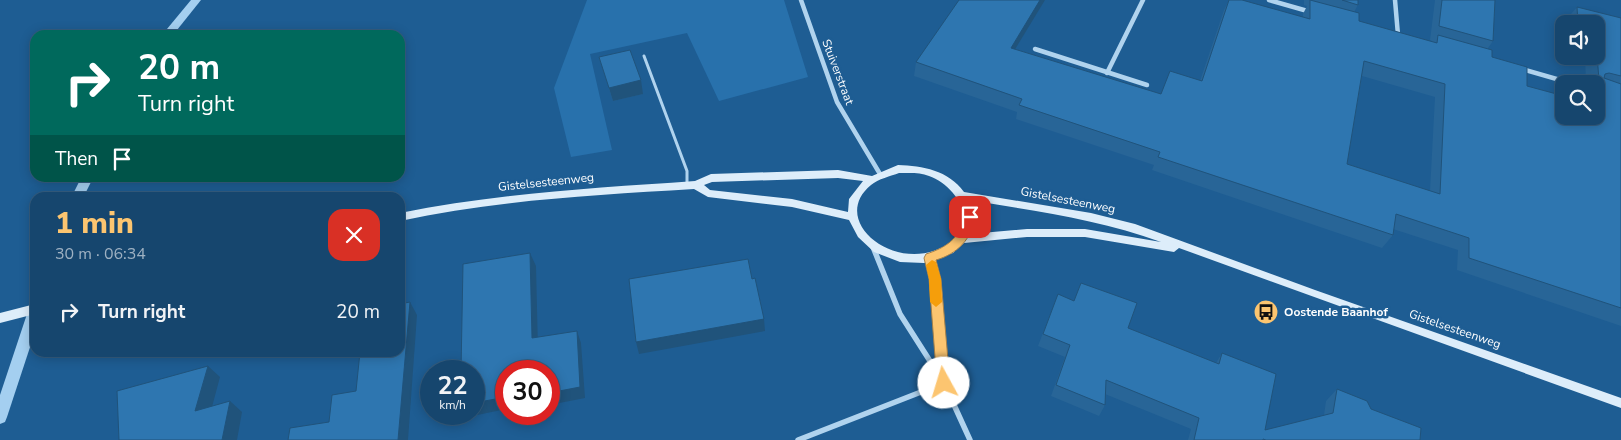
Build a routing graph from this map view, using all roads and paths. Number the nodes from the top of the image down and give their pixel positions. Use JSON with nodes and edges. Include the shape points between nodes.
{"nodes":[{"id":1,"x":801,"y":0,"type":"edge"},
{"id":2,"x":1143,"y":0,"type":"edge"},
{"id":3,"x":1269,"y":0,"type":"edge"},
{"id":4,"x":1395,"y":0,"type":"edge"},
{"id":5,"x":1315,"y":13,"type":"edge"},
{"id":6,"x":1389,"y":33,"type":"edge"},
{"id":7,"x":1398,"y":35,"type":"junction"},
{"id":8,"x":1408,"y":38,"type":"edge"},
{"id":9,"x":1035,"y":50,"type":"dead end"},
{"id":10,"x":644,"y":56,"type":"dead end"},
{"id":11,"x":1519,"y":68,"type":"edge"},
{"id":12,"x":1107,"y":73,"type":"junction"},
{"id":13,"x":1555,"y":78,"type":"edge"},
{"id":14,"x":1147,"y":85,"type":"dead end"},
{"id":15,"x":880,"y":174,"type":"junction"},
{"id":16,"x":870,"y":179,"type":"junction"},
{"id":17,"x":691,"y":186,"type":"junction"},
{"id":18,"x":962,"y":194,"type":"junction"},
{"id":19,"x":405,"y":216,"type":"edge"},
{"id":20,"x":852,"y":216,"type":"junction"},
{"id":21,"x":962,"y":239,"type":"junction"},
{"id":22,"x":873,"y":247,"type":"junction"},
{"id":23,"x":1194,"y":251,"type":"junction"},
{"id":24,"x":930,"y":258,"type":"junction"},
{"id":25,"x":30,"y":310,"type":"edge"},
{"id":26,"x":0,"y":318,"type":"edge"},
{"id":27,"x":944,"y":383,"type":"junction"},
{"id":28,"x":1621,"y":403,"type":"edge"},
{"id":29,"x":798,"y":440,"type":"edge"},
{"id":30,"x":970,"y":440,"type":"edge"}],
"edges":[{"from":1,"to":15,"type":"street","name":"Stuiverstraat","via":[[837,102]]},
{"from":2,"to":12,"type":"street"},
{"from":3,"to":5,"type":"street"},
{"from":4,"to":7,"type":"street"},
{"from":6,"to":7,"type":"street"},
{"from":7,"to":8,"type":"street"},
{"from":9,"to":12,"type":"street"},
{"from":10,"to":17,"type":"lane"},
{"from":11,"to":13,"type":"street"},
{"from":12,"to":14,"type":"street"},
{"from":15,"to":16,"type":"main road"},
{"from":15,"to":18,"type":"main road","via":[[916,169],[935,174]]},
{"from":16,"to":17,"type":"main road","name":"Gistelsesteenweg","via":[[838,174],[711,178]]},
{"from":16,"to":20,"type":"main road","via":[[852,202]]},
{"from":17,"to":19,"type":"main road","name":"Gistelsesteenweg","via":[[519,198]]},
{"from":17,"to":20,"type":"main road","name":"Gistelsesteenweg","via":[[708,192],[792,203]]},
{"from":18,"to":21,"type":"main road","via":[[970,217]]},
{"from":18,"to":23,"type":"main road","name":"Gistelsesteenweg","via":[[1100,219],[1135,228]]},
{"from":20,"to":22,"type":"main road","via":[[859,233]]},
{"from":21,"to":23,"type":"main road","name":"Gistelsesteenweg","via":[[1085,232]]},
{"from":21,"to":24,"type":"main road","via":[[943,254]]},
{"from":22,"to":24,"type":"main road","via":[[890,256]]},
{"from":22,"to":27,"type":"street","via":[[900,314]]},
{"from":23,"to":28,"type":"main road","name":"Gistelsesteenweg"},
{"from":24,"to":27,"type":"street","via":[[935,279]]},
{"from":25,"to":26,"type":"main road"},
{"from":27,"to":29,"type":"street"},
{"from":27,"to":30,"type":"street"}]}
